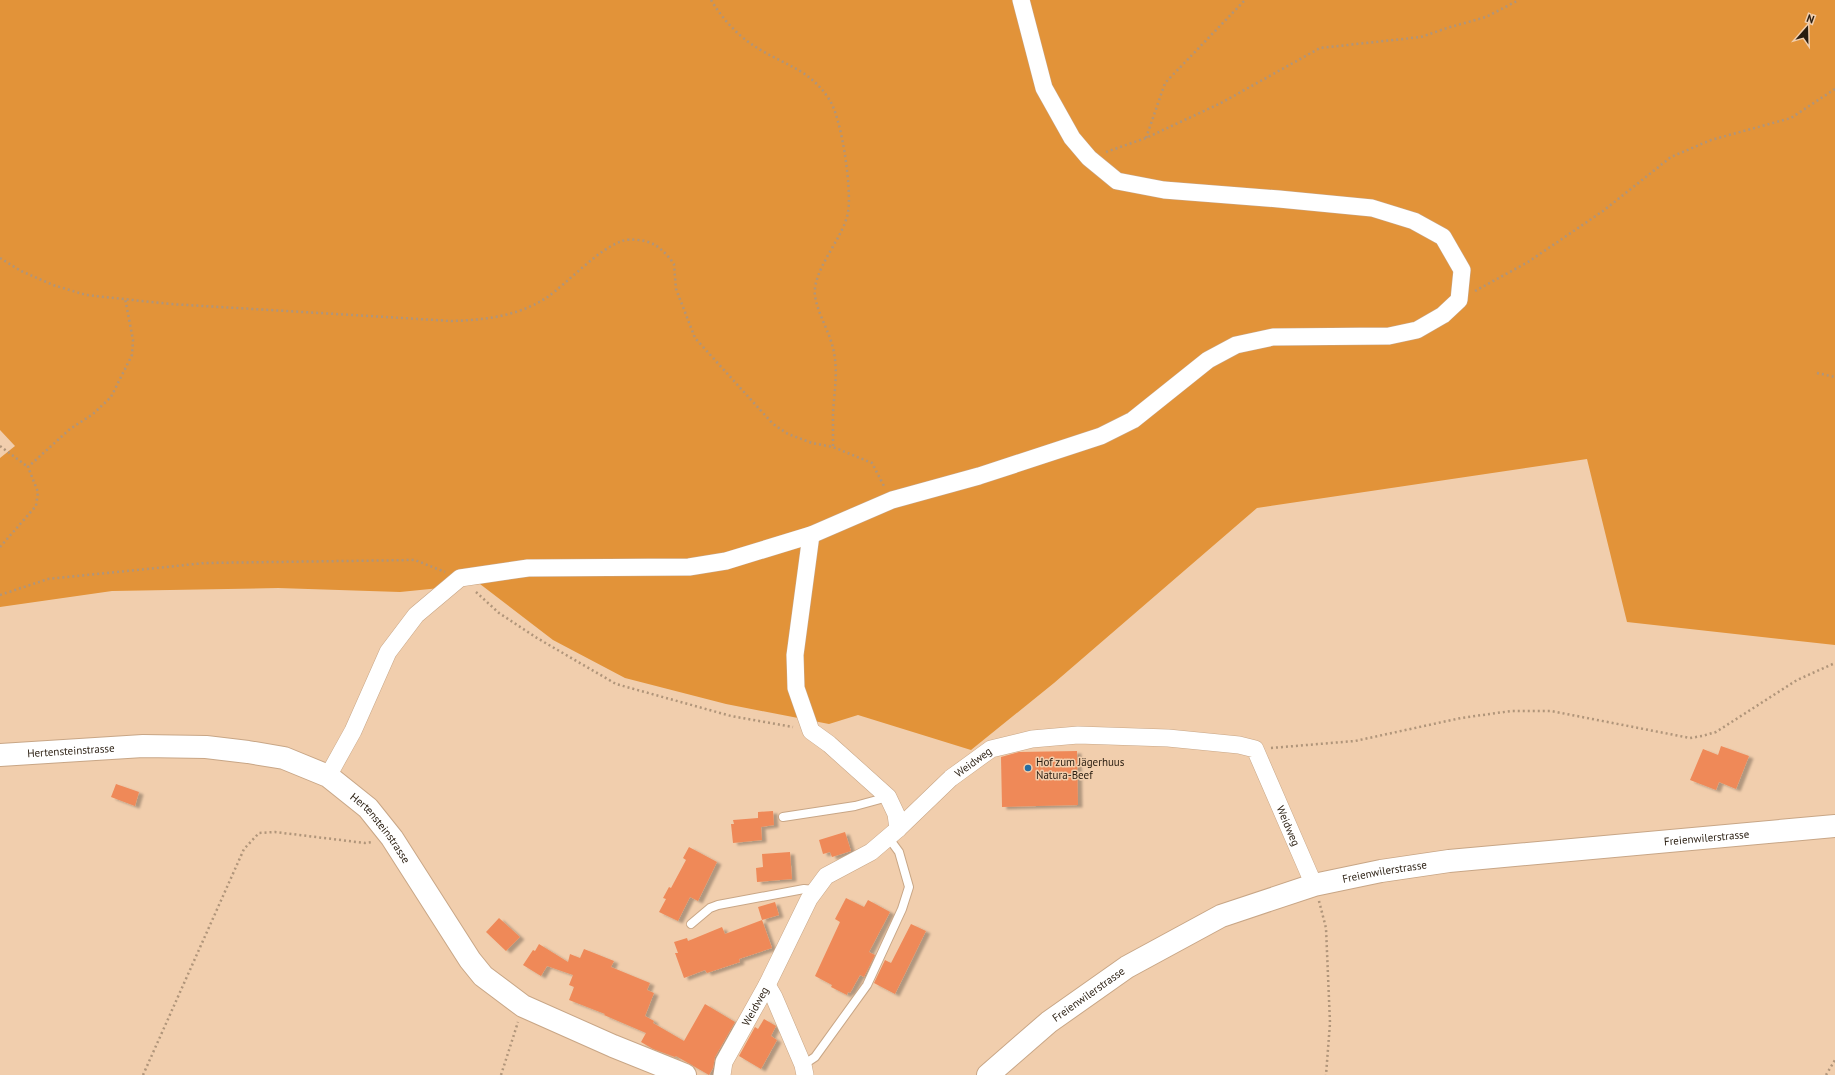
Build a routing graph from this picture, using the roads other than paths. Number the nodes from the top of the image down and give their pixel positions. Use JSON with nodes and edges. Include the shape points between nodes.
{"nodes":[{"id":1,"x":1021,"y":0,"type":"edge"},
{"id":2,"x":811,"y":535,"type":"junction"},
{"id":3,"x":0,"y":755,"type":"edge"},
{"id":4,"x":328,"y":776,"type":"junction"},
{"id":5,"x":888,"y":797,"type":"junction"},
{"id":6,"x":783,"y":817,"type":"dead end"},
{"id":7,"x":1835,"y":826,"type":"edge"},
{"id":8,"x":893,"y":833,"type":"junction"},
{"id":9,"x":1314,"y":885,"type":"junction"},
{"id":10,"x":814,"y":890,"type":"junction"},
{"id":11,"x":691,"y":924,"type":"dead end"},
{"id":12,"x":767,"y":985,"type":"junction"},
{"id":13,"x":804,"y":1070,"type":"edge"},
{"id":14,"x":685,"y":1075,"type":"edge"},
{"id":15,"x":722,"y":1075,"type":"edge"},
{"id":16,"x":988,"y":1075,"type":"edge"}],
"edges":[{"from":1,"to":2,"type":"street","via":[[1044,88],[1072,138],[1089,158],[1117,181],[1164,190],[1372,208],[1414,221],[1443,237],[1462,270],[1459,300],[1443,315],[1418,330],[1389,336],[1273,337],[1236,345],[1208,360],[1133,420],[1101,436],[979,476],[892,500]]},
{"from":2,"to":4,"type":"street","via":[[726,561],[689,567],[528,568],[460,578],[416,615],[388,652],[353,731]]},
{"from":2,"to":5,"type":"street","via":[[795,654],[796,688],[811,731]]},
{"from":3,"to":4,"type":"street","name":"Hertensteinstrasse","via":[[143,746],[206,747],[284,758]]},
{"from":4,"to":14,"type":"street","name":"Hertensteinstrasse","via":[[368,808],[392,838],[470,960],[499,990],[523,1006]]},
{"from":5,"to":6,"type":"lane","via":[[855,806]]},
{"from":5,"to":8,"type":"street","via":[[896,814]]},
{"from":7,"to":9,"type":"street","name":"Freienwilerstrasse","via":[[1449,861],[1381,871]]},
{"from":8,"to":9,"type":"street","name":"Weidweg","via":[[951,778],[991,749],[1032,739],[1078,735],[1168,738],[1239,746],[1255,749]]},
{"from":8,"to":10,"type":"street","name":"Weidweg","via":[[871,852],[826,876]]},
{"from":8,"to":13,"type":"lane","via":[[909,887],[902,909],[867,986]]},
{"from":9,"to":16,"type":"street","name":"Freienwilerstrasse","via":[[1221,916],[1127,966],[1049,1022]]},
{"from":10,"to":11,"type":"lane","via":[[804,889],[718,905],[710,908]]},
{"from":10,"to":12,"type":"street","name":"Weidweg"},
{"from":12,"to":13,"type":"street"},
{"from":12,"to":15,"type":"street","name":"Weidweg","via":[[724,1062]]}]}
